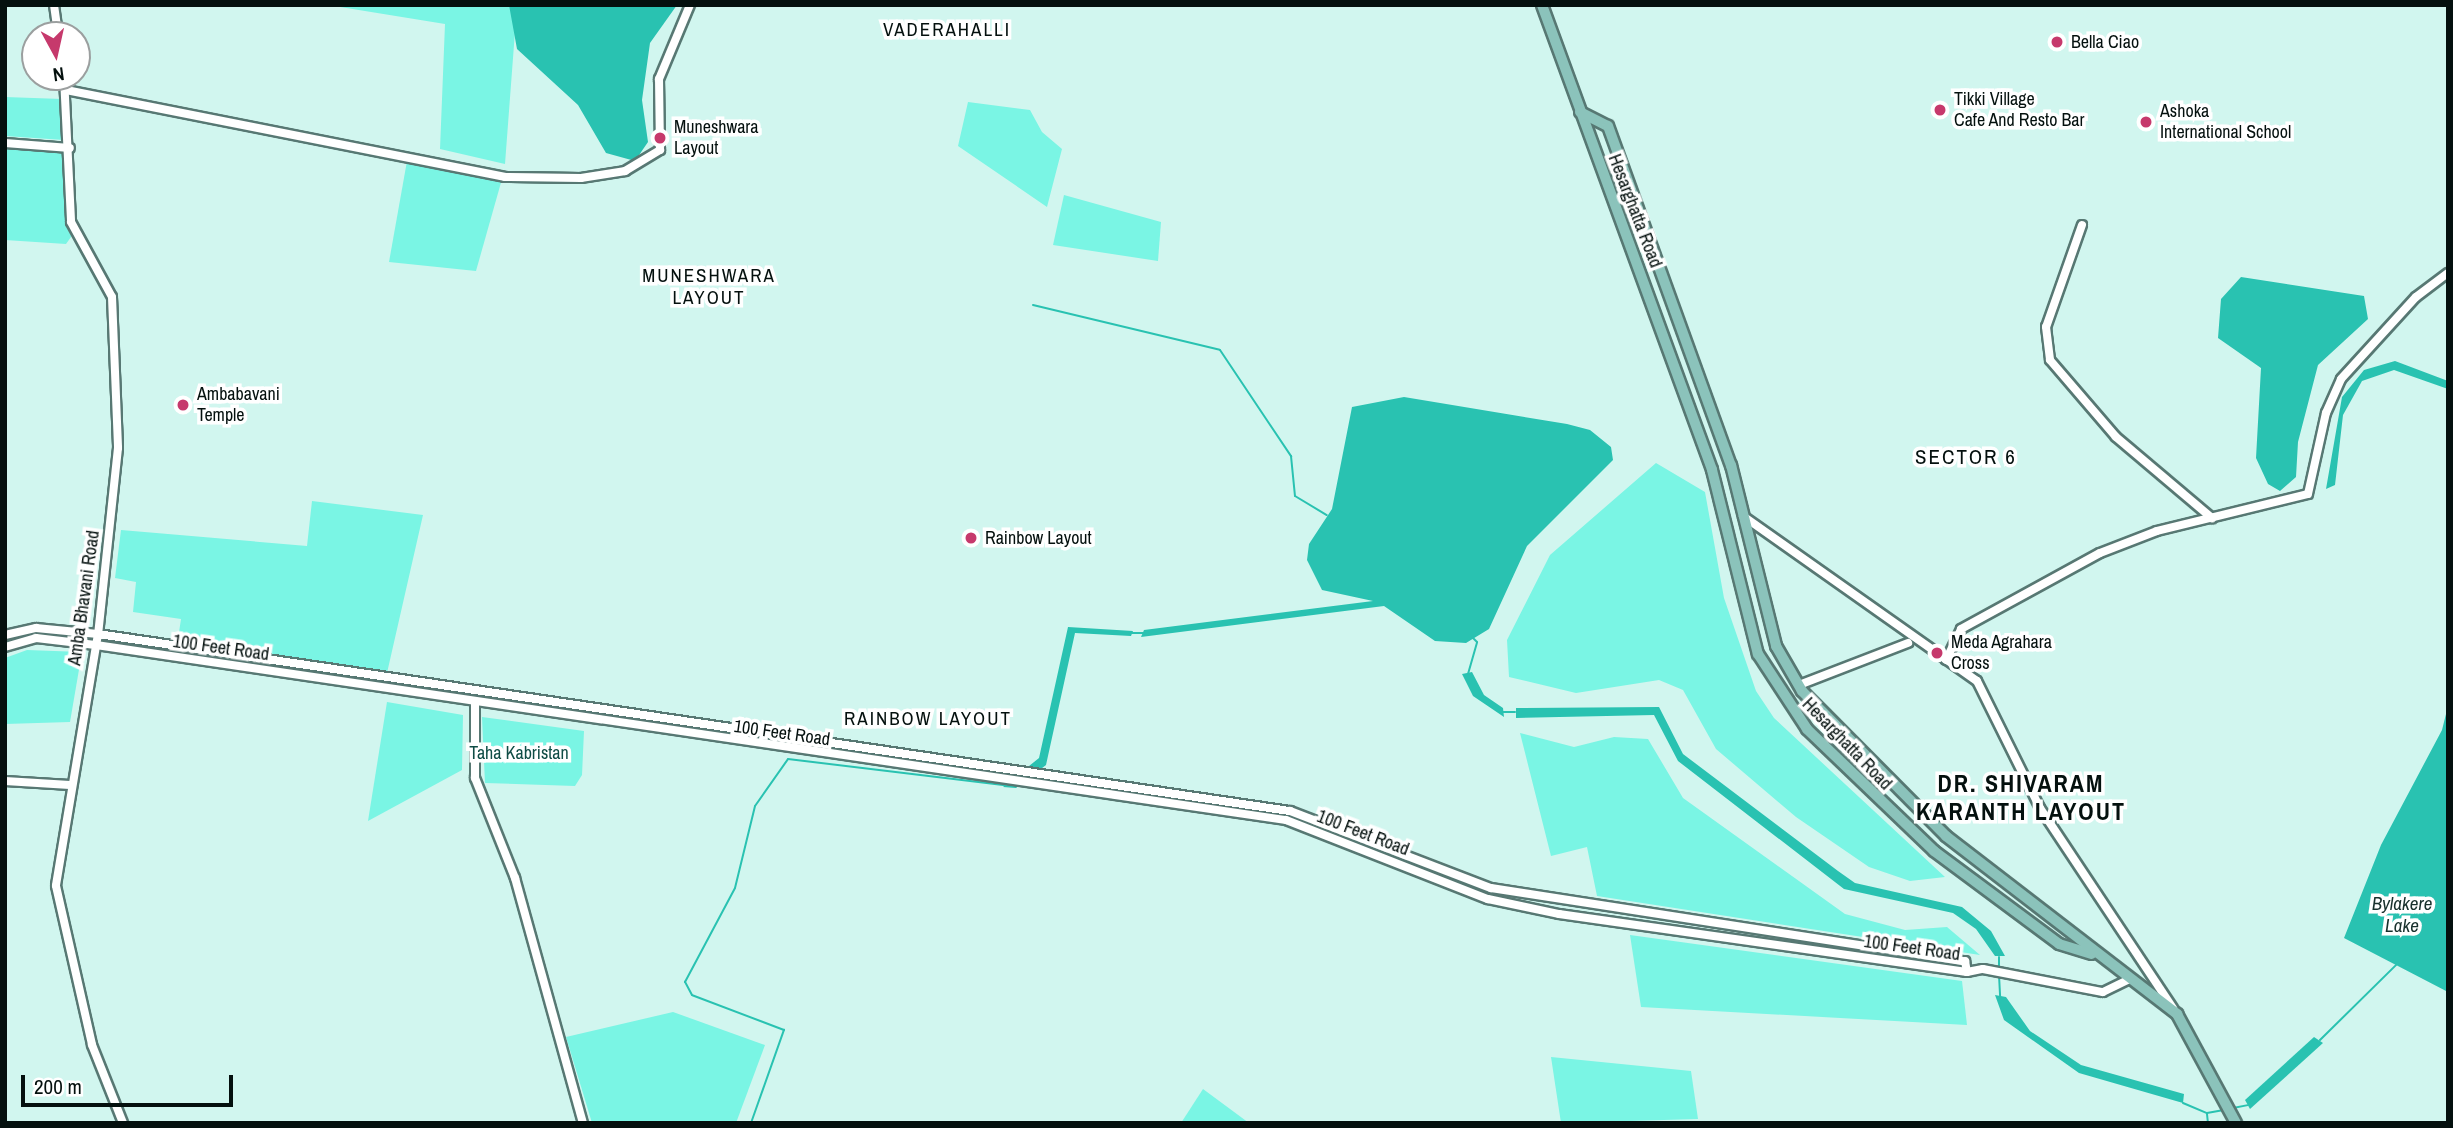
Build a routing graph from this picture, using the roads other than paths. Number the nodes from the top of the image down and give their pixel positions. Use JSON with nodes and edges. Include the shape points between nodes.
{"nodes":[{"id":1,"x":690,"y":5,"type":"edge"},
{"id":2,"x":1542,"y":5,"type":"edge"},
{"id":3,"x":66,"y":91,"type":"edge"},
{"id":4,"x":71,"y":91,"type":"edge"},
{"id":5,"x":1580,"y":112,"type":"junction"},
{"id":6,"x":5,"y":144,"type":"edge"},
{"id":7,"x":70,"y":148,"type":"junction"},
{"id":8,"x":2082,"y":225,"type":"dead end"},
{"id":9,"x":2448,"y":273,"type":"edge"},
{"id":10,"x":1743,"y":516,"type":"junction"},
{"id":11,"x":2212,"y":518,"type":"junction"},
{"id":12,"x":98,"y":634,"type":"junction"},
{"id":13,"x":5,"y":635,"type":"edge"},
{"id":14,"x":1908,"y":643,"type":"dead end"},
{"id":15,"x":96,"y":645,"type":"junction"},
{"id":16,"x":5,"y":646,"type":"edge"},
{"id":17,"x":1946,"y":660,"type":"junction"},
{"id":18,"x":1798,"y":685,"type":"junction"},
{"id":19,"x":475,"y":702,"type":"junction"},
{"id":20,"x":5,"y":782,"type":"edge"},
{"id":21,"x":70,"y":785,"type":"junction"},
{"id":22,"x":2093,"y":955,"type":"junction"},
{"id":23,"x":1967,"y":972,"type":"junction"},
{"id":24,"x":2129,"y":980,"type":"junction"},
{"id":25,"x":2177,"y":1014,"type":"junction"},
{"id":26,"x":123,"y":1123,"type":"edge"},
{"id":27,"x":583,"y":1123,"type":"edge"},
{"id":28,"x":2236,"y":1123,"type":"edge"}],
"edges":[{"from":1,"to":4,"type":"main road","via":[[659,79],[660,150],[625,171],[581,178],[505,177]]},
{"from":2,"to":5,"type":"main road","name":"Hesarghatta Road"},
{"from":3,"to":7,"type":"main road","name":"Amba Bhavani Road"},
{"from":5,"to":10,"type":"main road","name":"Hesarghatta Road","via":[[1608,126],[1708,399]]},
{"from":5,"to":22,"type":"main road","name":"Hesarghatta Road","via":[[1712,470],[1758,654],[1786,701],[1934,851],[2059,944]]},
{"from":6,"to":7,"type":"main road"},
{"from":7,"to":12,"type":"main road","name":"Amba Bhavani Road","via":[[73,227],[106,277],[114,313],[118,449]]},
{"from":8,"to":11,"type":"main road","via":[[2046,327],[2050,360],[2116,437]]},
{"from":9,"to":11,"type":"main road","via":[[2416,297],[2341,379],[2326,412],[2311,491]]},
{"from":10,"to":17,"type":"main road"},
{"from":10,"to":18,"type":"main road","name":"Hesarghatta Road","via":[[1772,634]]},
{"from":11,"to":17,"type":"main road","via":[[2100,554],[1961,629]]},
{"from":12,"to":13,"type":"main road","name":"100 Feet Road","via":[[36,628]]},
{"from":12,"to":15,"type":"main road","name":"Amba Bhavani Road"},
{"from":12,"to":23,"type":"main road","name":"100 Feet Road","via":[[1290,811],[1503,891],[1965,961]]},
{"from":14,"to":18,"type":"main road"},
{"from":15,"to":16,"type":"main road","name":"100 Feet Road","via":[[36,638]]},
{"from":15,"to":19,"type":"main road","name":"100 Feet Road"},
{"from":15,"to":21,"type":"main road","name":"Amba Bhavani Road"},
{"from":17,"to":25,"type":"main road","via":[[1977,681],[2040,808]]},
{"from":18,"to":22,"type":"main road","name":"Hesarghatta Road","via":[[1906,800],[2072,930]]},
{"from":19,"to":23,"type":"main road","name":"100 Feet Road","via":[[1286,820],[1488,899],[1559,914]]},
{"from":19,"to":27,"type":"main road","via":[[475,778],[515,877]]},
{"from":20,"to":21,"type":"main road"},
{"from":21,"to":26,"type":"main road","name":"Amba Bhavani Road","via":[[56,886],[92,1045]]},
{"from":22,"to":24,"type":"main road"},
{"from":23,"to":24,"type":"main road","via":[[1983,969],[2104,992]]},
{"from":24,"to":25,"type":"main road"},
{"from":25,"to":28,"type":"main road"}]}
